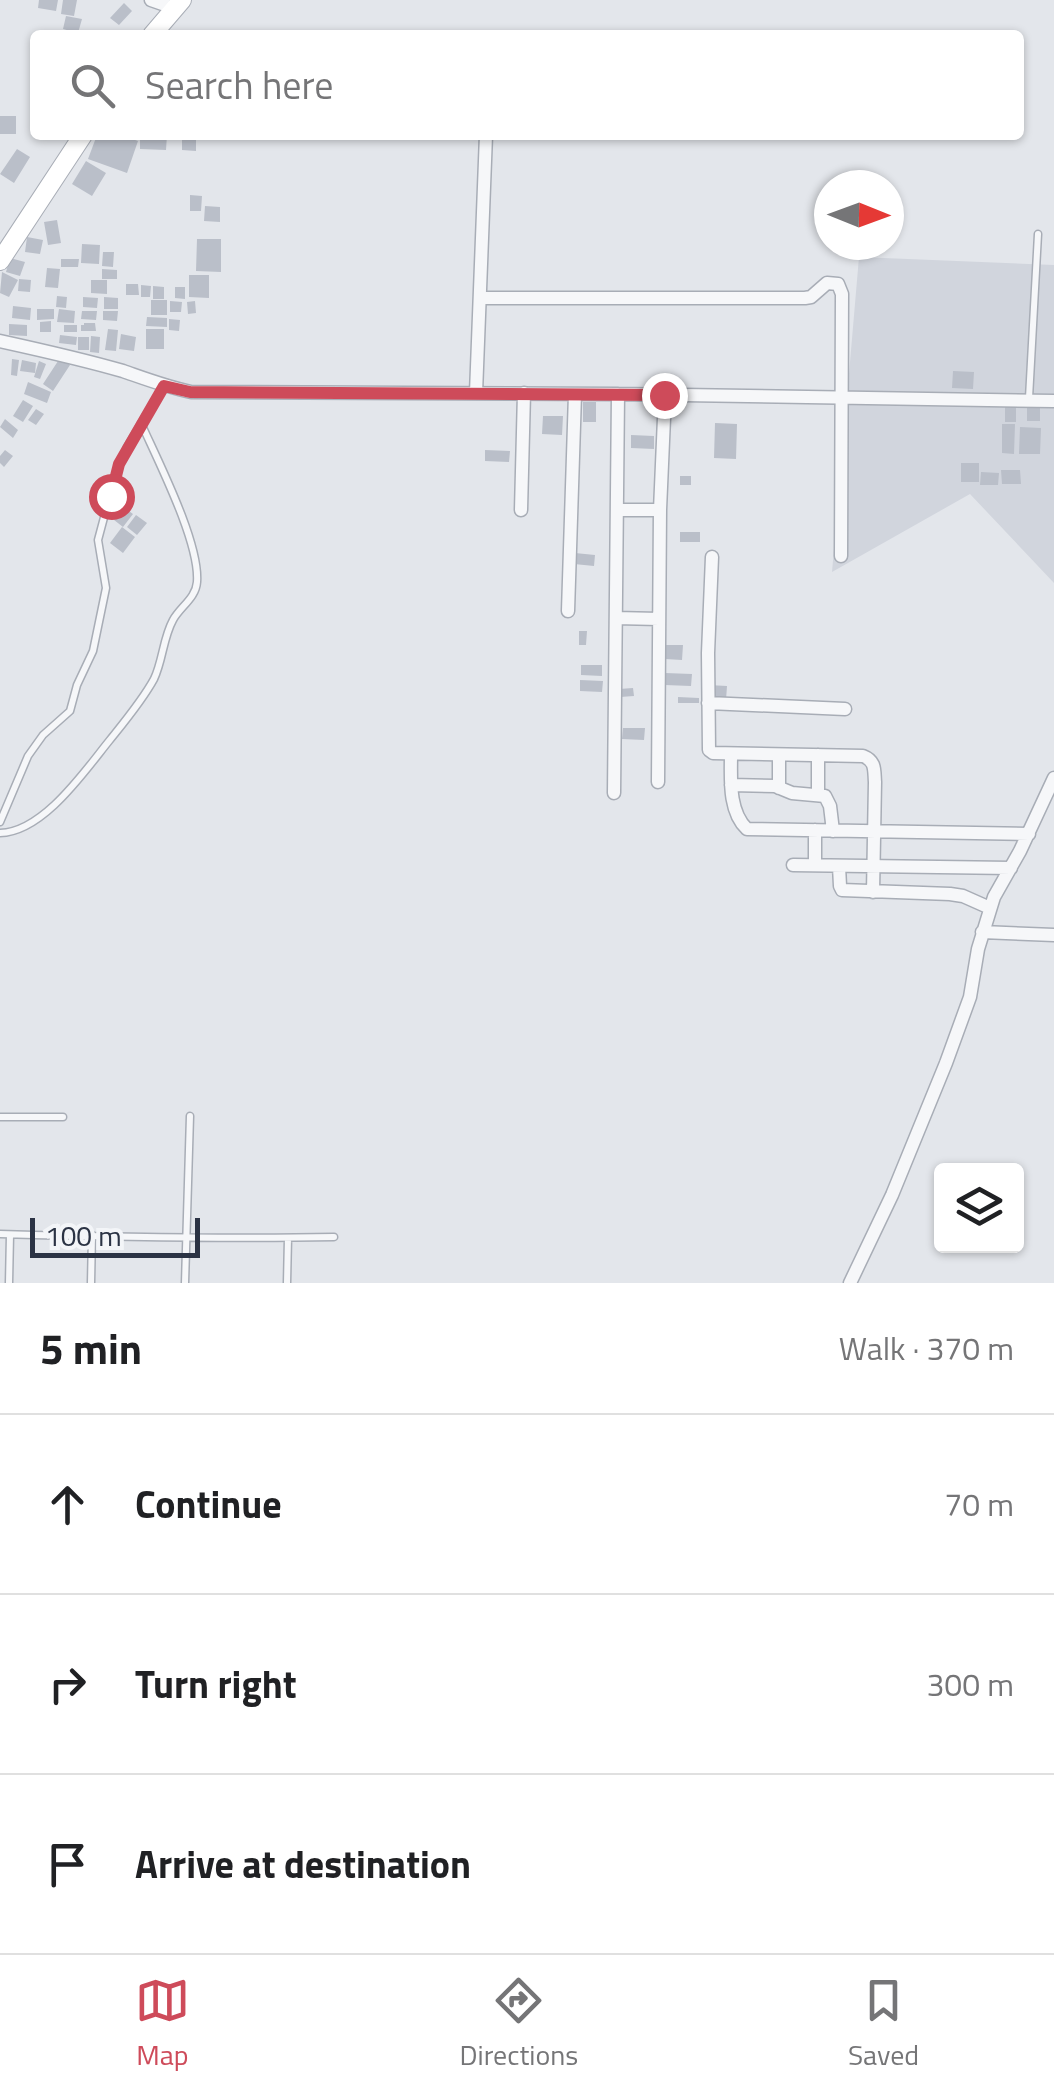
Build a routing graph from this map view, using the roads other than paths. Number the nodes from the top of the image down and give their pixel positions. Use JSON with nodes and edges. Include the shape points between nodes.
{"nodes":[{"id":1,"x":150,"y":0,"type":"edge"},
{"id":2,"x":178,"y":4,"type":"edge"},
{"id":3,"x":156,"y":30,"type":"edge"},
{"id":4,"x":79,"y":140,"type":"edge"},
{"id":5,"x":486,"y":140,"type":"edge"},
{"id":6,"x":1038,"y":234,"type":"dead end"},
{"id":7,"x":1,"y":256,"type":"edge"},
{"id":8,"x":480,"y":298,"type":"junction"},
{"id":9,"x":0,"y":340,"type":"edge"},
{"id":10,"x":164,"y":386,"type":"junction"},
{"id":11,"x":476,"y":393,"type":"junction"},
{"id":12,"x":524,"y":394,"type":"junction"},
{"id":13,"x":574,"y":394,"type":"junction"},
{"id":14,"x":618,"y":394,"type":"junction"},
{"id":15,"x":664,"y":395,"type":"junction"},
{"id":16,"x":843,"y":398,"type":"junction"},
{"id":17,"x":1028,"y":400,"type":"junction"},
{"id":18,"x":1054,"y":400,"type":"edge"},
{"id":19,"x":142,"y":424,"type":"junction"},
{"id":20,"x":521,"y":510,"type":"dead end"},
{"id":21,"x":617,"y":510,"type":"junction"},
{"id":22,"x":660,"y":510,"type":"junction"},
{"id":23,"x":841,"y":556,"type":"dead end"},
{"id":24,"x":712,"y":557,"type":"dead end"},
{"id":25,"x":568,"y":611,"type":"dead end"},
{"id":26,"x":616,"y":618,"type":"junction"},
{"id":27,"x":659,"y":619,"type":"junction"},
{"id":28,"x":708,"y":703,"type":"junction"},
{"id":29,"x":845,"y":708,"type":"dead end"},
{"id":30,"x":730,"y":754,"type":"junction"},
{"id":31,"x":779,"y":754,"type":"junction"},
{"id":32,"x":818,"y":756,"type":"junction"},
{"id":33,"x":1054,"y":778,"type":"edge"},
{"id":34,"x":658,"y":782,"type":"dead end"},
{"id":35,"x":730,"y":784,"type":"junction"},
{"id":36,"x":780,"y":788,"type":"junction"},
{"id":37,"x":614,"y":793,"type":"dead end"},
{"id":38,"x":818,"y":795,"type":"junction"},
{"id":39,"x":0,"y":822,"type":"edge"},
{"id":40,"x":815,"y":830,"type":"junction"},
{"id":41,"x":833,"y":830,"type":"junction"},
{"id":42,"x":874,"y":832,"type":"junction"},
{"id":43,"x":0,"y":833,"type":"edge"},
{"id":44,"x":1029,"y":834,"type":"junction"},
{"id":45,"x":793,"y":865,"type":"dead end"},
{"id":46,"x":815,"y":866,"type":"junction"},
{"id":47,"x":839,"y":866,"type":"junction"},
{"id":48,"x":874,"y":866,"type":"junction"},
{"id":49,"x":1011,"y":868,"type":"junction"},
{"id":50,"x":873,"y":892,"type":"junction"},
{"id":51,"x":990,"y":908,"type":"junction"},
{"id":52,"x":982,"y":932,"type":"junction"},
{"id":53,"x":1054,"y":934,"type":"edge"},
{"id":54,"x":190,"y":1116,"type":"dead end"},
{"id":55,"x":0,"y":1117,"type":"edge"},
{"id":56,"x":63,"y":1117,"type":"dead end"},
{"id":57,"x":0,"y":1234,"type":"edge"},
{"id":58,"x":10,"y":1234,"type":"junction"},
{"id":59,"x":92,"y":1234,"type":"junction"},
{"id":60,"x":288,"y":1238,"type":"junction"},
{"id":61,"x":334,"y":1238,"type":"dead end"},
{"id":62,"x":186,"y":1239,"type":"junction"},
{"id":63,"x":10,"y":1283,"type":"edge"},
{"id":64,"x":90,"y":1283,"type":"edge"},
{"id":65,"x":185,"y":1283,"type":"edge"},
{"id":66,"x":287,"y":1283,"type":"edge"},
{"id":67,"x":850,"y":1283,"type":"edge"}],
"edges":[{"from":1,"to":2,"type":"street"},
{"from":2,"to":3,"type":"main road"},
{"from":4,"to":7,"type":"main road"},
{"from":5,"to":8,"type":"street"},
{"from":6,"to":17,"type":"lane"},
{"from":8,"to":11,"type":"street"},
{"from":8,"to":16,"type":"street","via":[[805,298],[833,282],[842,294]]},
{"from":9,"to":10,"type":"street"},
{"from":10,"to":11,"type":"street","via":[[190,392]]},
{"from":10,"to":19,"type":"lane"},
{"from":11,"to":12,"type":"street"},
{"from":12,"to":13,"type":"street"},
{"from":12,"to":20,"type":"street"},
{"from":13,"to":14,"type":"street"},
{"from":13,"to":25,"type":"street"},
{"from":14,"to":15,"type":"street"},
{"from":14,"to":21,"type":"street"},
{"from":15,"to":16,"type":"street"},
{"from":15,"to":22,"type":"street"},
{"from":16,"to":17,"type":"street"},
{"from":16,"to":23,"type":"street"},
{"from":17,"to":18,"type":"street"},
{"from":19,"to":39,"type":"lane","via":[[119,464],[98,540],[106,588],[94,651],[70,711],[28,756]]},
{"from":19,"to":43,"type":"lane","via":[[193,552],[194,593],[170,624],[153,679],[132,712],[58,802]]},
{"from":21,"to":22,"type":"street"},
{"from":21,"to":26,"type":"street"},
{"from":22,"to":27,"type":"street"},
{"from":24,"to":28,"type":"street"},
{"from":26,"to":27,"type":"street"},
{"from":26,"to":37,"type":"street"},
{"from":27,"to":34,"type":"street"},
{"from":28,"to":29,"type":"street"},
{"from":28,"to":30,"type":"street","via":[[709,750]]},
{"from":30,"to":31,"type":"street"},
{"from":30,"to":35,"type":"street"},
{"from":31,"to":32,"type":"street"},
{"from":31,"to":36,"type":"street"},
{"from":32,"to":38,"type":"street"},
{"from":32,"to":42,"type":"street","via":[[870,758]]},
{"from":33,"to":44,"type":"street"},
{"from":35,"to":36,"type":"street"},
{"from":35,"to":40,"type":"street","via":[[747,829]]},
{"from":36,"to":38,"type":"street"},
{"from":38,"to":41,"type":"street","via":[[828,799]]},
{"from":40,"to":41,"type":"street"},
{"from":40,"to":46,"type":"street"},
{"from":41,"to":42,"type":"street"},
{"from":42,"to":44,"type":"street"},
{"from":42,"to":48,"type":"street"},
{"from":44,"to":49,"type":"street"},
{"from":45,"to":46,"type":"street"},
{"from":46,"to":47,"type":"street"},
{"from":47,"to":48,"type":"street"},
{"from":47,"to":50,"type":"street","via":[[842,890]]},
{"from":48,"to":49,"type":"street"},
{"from":48,"to":50,"type":"street"},
{"from":49,"to":51,"type":"street"},
{"from":50,"to":51,"type":"street","via":[[950,894]]},
{"from":51,"to":52,"type":"street"},
{"from":52,"to":53,"type":"street"},
{"from":52,"to":67,"type":"street","via":[[970,998],[946,1063]]},
{"from":54,"to":62,"type":"lane"},
{"from":55,"to":56,"type":"lane"},
{"from":57,"to":58,"type":"lane"},
{"from":58,"to":59,"type":"lane"},
{"from":58,"to":63,"type":"lane"},
{"from":59,"to":62,"type":"lane"},
{"from":59,"to":64,"type":"lane"},
{"from":60,"to":61,"type":"lane"},
{"from":60,"to":62,"type":"lane"},
{"from":60,"to":66,"type":"lane"},
{"from":62,"to":65,"type":"lane"}]}
